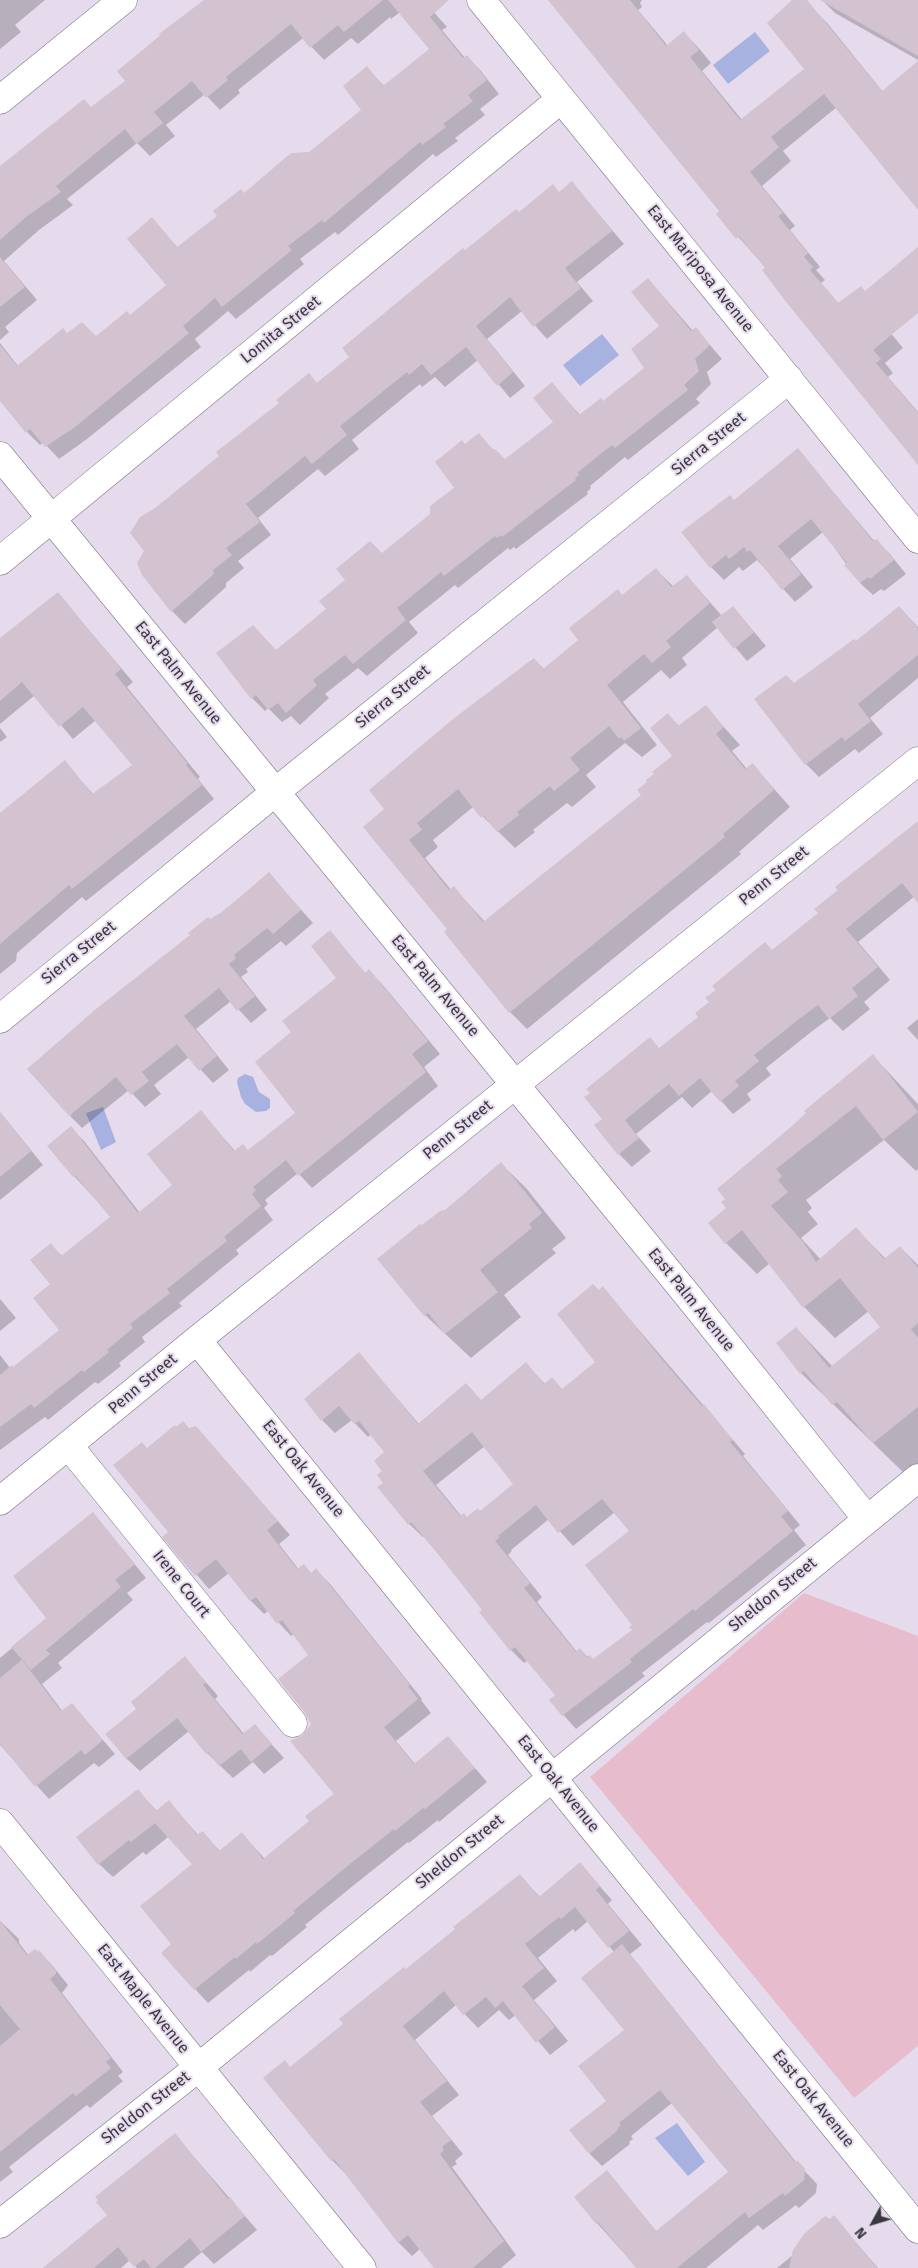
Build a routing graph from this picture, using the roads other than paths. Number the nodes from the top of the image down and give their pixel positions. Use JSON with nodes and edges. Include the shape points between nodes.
{"nodes":[{"id":1,"x":123,"y":0,"type":"edge"},
{"id":2,"x":481,"y":0,"type":"edge"},
{"id":3,"x":562,"y":99,"type":"junction"},
{"id":4,"x":0,"y":100,"type":"edge"},
{"id":5,"x":789,"y":379,"type":"junction"},
{"id":6,"x":0,"y":456,"type":"edge"},
{"id":7,"x":52,"y":519,"type":"junction"},
{"id":8,"x":918,"y":539,"type":"edge"},
{"id":9,"x":0,"y":560,"type":"edge"},
{"id":10,"x":918,"y":761,"type":"edge"},
{"id":11,"x":274,"y":793,"type":"junction"},
{"id":12,"x":0,"y":1018,"type":"edge"},
{"id":13,"x":515,"y":1084,"type":"junction"},
{"id":14,"x":197,"y":1340,"type":"junction"},
{"id":15,"x":69,"y":1446,"type":"junction"},
{"id":16,"x":918,"y":1478,"type":"edge"},
{"id":17,"x":0,"y":1501,"type":"edge"},
{"id":18,"x":867,"y":1519,"type":"junction"},
{"id":19,"x":294,"y":1723,"type":"dead end"},
{"id":20,"x":552,"y":1776,"type":"junction"},
{"id":21,"x":0,"y":1823,"type":"edge"},
{"id":22,"x":198,"y":2067,"type":"junction"},
{"id":23,"x":0,"y":2224,"type":"edge"},
{"id":24,"x":918,"y":2229,"type":"edge"},
{"id":25,"x":362,"y":2268,"type":"edge"}],
"edges":[{"from":1,"to":4,"type":"street"},
{"from":2,"to":3,"type":"street","name":"East Mariposa Avenue"},
{"from":3,"to":5,"type":"street","name":"East Mariposa Avenue"},
{"from":3,"to":7,"type":"street","name":"Lomita Street"},
{"from":5,"to":8,"type":"street","name":"East Mariposa Avenue"},
{"from":5,"to":11,"type":"street","name":"Sierra Street"},
{"from":6,"to":7,"type":"street","name":"East Palm Avenue"},
{"from":7,"to":9,"type":"street","name":"Lomita Street"},
{"from":7,"to":11,"type":"street","name":"East Palm Avenue"},
{"from":10,"to":13,"type":"street","name":"Penn Street"},
{"from":11,"to":12,"type":"street","name":"Sierra Street"},
{"from":11,"to":13,"type":"street","name":"East Palm Avenue"},
{"from":13,"to":14,"type":"street","name":"Penn Street"},
{"from":13,"to":18,"type":"street","name":"East Palm Avenue"},
{"from":14,"to":15,"type":"street","name":"Penn Street"},
{"from":14,"to":20,"type":"street","name":"East Oak Avenue"},
{"from":15,"to":17,"type":"street","name":"Penn Street"},
{"from":15,"to":19,"type":"street","name":"Irene Court"},
{"from":16,"to":18,"type":"street","name":"Sheldon Street"},
{"from":18,"to":20,"type":"street","name":"Sheldon Street"},
{"from":20,"to":22,"type":"street","name":"Sheldon Street"},
{"from":20,"to":24,"type":"street","name":"East Oak Avenue"},
{"from":21,"to":22,"type":"street","name":"East Maple Avenue"},
{"from":22,"to":23,"type":"street","name":"Sheldon Street"},
{"from":22,"to":25,"type":"street","name":"East Maple Avenue"}]}
